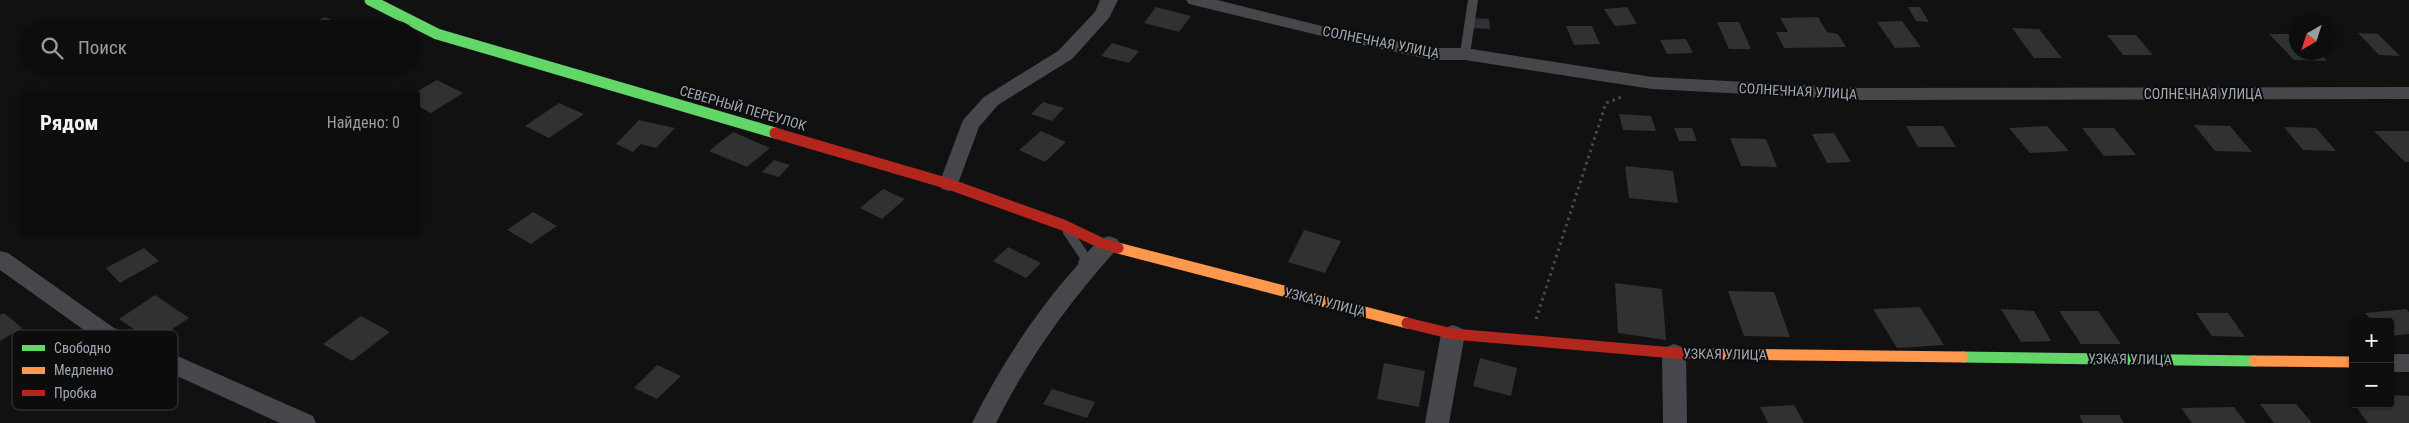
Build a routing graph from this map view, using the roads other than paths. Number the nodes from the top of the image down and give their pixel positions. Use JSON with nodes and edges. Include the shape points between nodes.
{"nodes":[{"id":1,"x":370,"y":0,"type":"edge"},
{"id":2,"x":1110,"y":0,"type":"edge"},
{"id":3,"x":1195,"y":0,"type":"edge"},
{"id":4,"x":1473,"y":0,"type":"edge"},
{"id":5,"x":409,"y":20,"type":"edge"},
{"id":6,"x":420,"y":25,"type":"edge"},
{"id":7,"x":1465,"y":54,"type":"junction"},
{"id":8,"x":2409,"y":93,"type":"edge"},
{"id":9,"x":948,"y":184,"type":"junction"},
{"id":10,"x":1064,"y":226,"type":"junction"},
{"id":11,"x":1109,"y":244,"type":"junction"},
{"id":12,"x":0,"y":259,"type":"edge"},
{"id":13,"x":1082,"y":272,"type":"junction"},
{"id":14,"x":100,"y":330,"type":"edge"},
{"id":15,"x":1453,"y":334,"type":"junction"},
{"id":16,"x":1674,"y":353,"type":"junction"},
{"id":17,"x":2349,"y":362,"type":"edge"},
{"id":18,"x":2394,"y":363,"type":"edge"},
{"id":19,"x":2409,"y":363,"type":"edge"},
{"id":20,"x":178,"y":366,"type":"edge"},
{"id":21,"x":304,"y":423,"type":"edge"},
{"id":22,"x":984,"y":423,"type":"edge"},
{"id":23,"x":1437,"y":423,"type":"edge"},
{"id":24,"x":1675,"y":423,"type":"edge"}],
"edges":[{"from":1,"to":5,"type":"street","name":"СЕВЕРНЫЙ ПЕРЕУЛОК"},
{"from":2,"to":9,"type":"street","via":[[1103,14],[1065,55],[991,101],[970,125]]},
{"from":3,"to":7,"type":"street","name":"СОЛНЕЧНАЯ УЛИЦА","via":[[1433,54]]},
{"from":4,"to":7,"type":"lane"},
{"from":6,"to":9,"type":"street","name":"СЕВЕРНЫЙ ПЕРЕУЛОК","via":[[437,34]]},
{"from":7,"to":8,"type":"street","name":"СОЛНЕЧНАЯ УЛИЦА","via":[[1652,83],[1861,94]]},
{"from":9,"to":10,"type":"street","name":"СЕВЕРНЫЙ ПЕРЕУЛОК"},
{"from":10,"to":11,"type":"street","name":"СЕВЕРНЫЙ ПЕРЕУЛОК"},
{"from":10,"to":13,"type":"lane","via":[[1085,257]]},
{"from":11,"to":13,"type":"street"},
{"from":11,"to":15,"type":"street","name":"УЗКАЯ УЛИЦА"},
{"from":12,"to":14,"type":"street"},
{"from":13,"to":22,"type":"street","via":[[1031,338]]},
{"from":15,"to":16,"type":"street","name":"УЗКАЯ УЛИЦА"},
{"from":15,"to":23,"type":"street"},
{"from":16,"to":17,"type":"street","name":"УЗКАЯ УЛИЦА"},
{"from":16,"to":24,"type":"street"},
{"from":18,"to":19,"type":"street"},
{"from":20,"to":21,"type":"street"}]}
